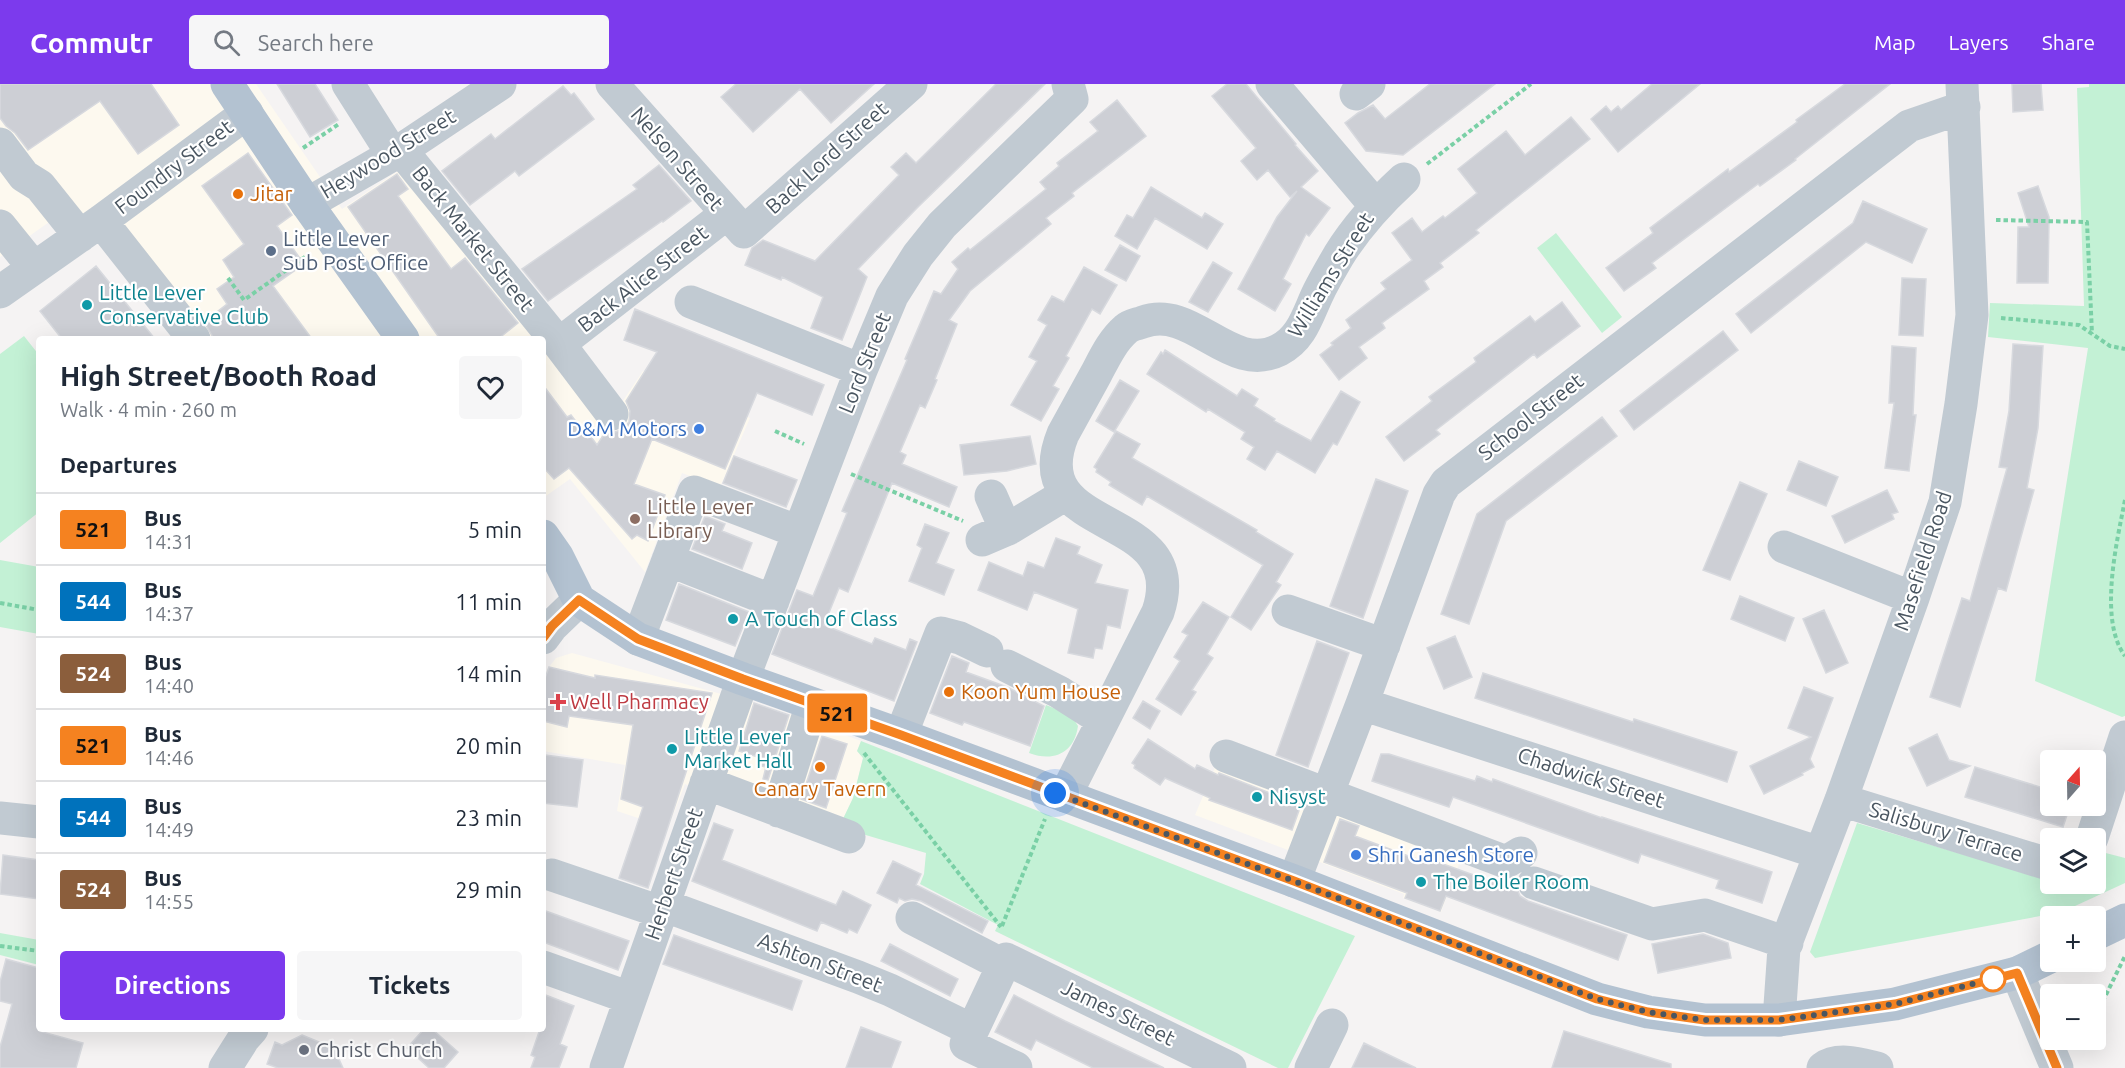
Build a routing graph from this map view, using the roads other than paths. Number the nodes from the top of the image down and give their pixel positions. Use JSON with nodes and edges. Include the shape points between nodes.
{"nodes":[{"id":1,"x":227,"y":84,"type":"edge"},
{"id":2,"x":612,"y":84,"type":"edge"},
{"id":3,"x":911,"y":84,"type":"edge"},
{"id":4,"x":1272,"y":84,"type":"edge"},
{"id":5,"x":491,"y":87,"type":"edge"},
{"id":6,"x":1070,"y":92,"type":"edge"},
{"id":7,"x":356,"y":96,"type":"edge"},
{"id":8,"x":1963,"y":96,"type":"edge"},
{"id":9,"x":247,"y":113,"type":"junction"},
{"id":10,"x":0,"y":144,"type":"edge"},
{"id":11,"x":397,"y":153,"type":"junction"},
{"id":12,"x":1404,"y":179,"type":"road end"},
{"id":13,"x":307,"y":204,"type":"junction"},
{"id":14,"x":1375,"y":205,"type":"junction"},
{"id":15,"x":735,"y":223,"type":"junction"},
{"id":16,"x":0,"y":226,"type":"edge"},
{"id":17,"x":91,"y":228,"type":"junction"},
{"id":18,"x":34,"y":268,"type":"junction"},
{"id":19,"x":0,"y":292,"type":"edge"},
{"id":20,"x":713,"y":303,"type":"dead end"},
{"id":21,"x":192,"y":336,"type":"edge"},
{"id":22,"x":401,"y":336,"type":"edge"},
{"id":23,"x":559,"y":344,"type":"junction"},
{"id":24,"x":861,"y":370,"type":"junction"},
{"id":25,"x":612,"y":414,"type":"dead end"},
{"id":26,"x":1066,"y":494,"type":"junction"},
{"id":27,"x":991,"y":496,"type":"dead end"},
{"id":28,"x":799,"y":532,"type":"junction"},
{"id":29,"x":546,"y":540,"type":"edge"},
{"id":30,"x":1783,"y":548,"type":"dead end"},
{"id":31,"x":668,"y":560,"type":"junction"},
{"id":32,"x":1913,"y":598,"type":"junction"},
{"id":33,"x":579,"y":600,"type":"junction"},
{"id":34,"x":773,"y":601,"type":"junction"},
{"id":35,"x":1288,"y":611,"type":"dead end"},
{"id":36,"x":546,"y":634,"type":"edge"},
{"id":37,"x":638,"y":639,"type":"junction"},
{"id":38,"x":1384,"y":645,"type":"junction"},
{"id":39,"x":743,"y":679,"type":"junction"},
{"id":40,"x":812,"y":704,"type":"junction"},
{"id":41,"x":1362,"y":704,"type":"junction"},
{"id":42,"x":1102,"y":720,"type":"junction"},
{"id":43,"x":901,"y":735,"type":"junction"},
{"id":44,"x":2125,"y":737,"type":"edge"},
{"id":45,"x":1226,"y":756,"type":"dead end"},
{"id":46,"x":706,"y":783,"type":"junction"},
{"id":47,"x":1060,"y":794,"type":"junction"},
{"id":48,"x":1328,"y":794,"type":"junction"},
{"id":49,"x":1841,"y":800,"type":"junction"},
{"id":50,"x":778,"y":811,"type":"junction"},
{"id":51,"x":0,"y":818,"type":"edge"},
{"id":52,"x":36,"y":822,"type":"edge"},
{"id":53,"x":2094,"y":828,"type":"edge"},
{"id":54,"x":849,"y":837,"type":"dead end"},
{"id":55,"x":1521,"y":853,"type":"dead end"},
{"id":56,"x":1820,"y":853,"type":"junction"},
{"id":57,"x":2040,"y":862,"type":"edge"},
{"id":58,"x":552,"y":875,"type":"dead end"},
{"id":59,"x":1294,"y":881,"type":"junction"},
{"id":60,"x":1534,"y":883,"type":"dead end"},
{"id":61,"x":662,"y":909,"type":"junction"},
{"id":62,"x":912,"y":918,"type":"dead end"},
{"id":63,"x":2125,"y":920,"type":"edge"},
{"id":64,"x":2106,"y":929,"type":"edge"},
{"id":65,"x":1787,"y":943,"type":"junction"},
{"id":66,"x":1004,"y":962,"type":"junction"},
{"id":67,"x":2040,"y":962,"type":"edge"},
{"id":68,"x":546,"y":968,"type":"edge"},
{"id":69,"x":2017,"y":973,"type":"junction"},
{"id":70,"x":630,"y":998,"type":"junction"},
{"id":71,"x":1779,"y":1020,"type":"junction"},
{"id":72,"x":1332,"y":1025,"type":"dead end"},
{"id":73,"x":972,"y":1030,"type":"junction"},
{"id":74,"x":249,"y":1032,"type":"edge"},
{"id":75,"x":225,"y":1068,"type":"edge"},
{"id":76,"x":606,"y":1068,"type":"edge"},
{"id":77,"x":1016,"y":1068,"type":"edge"},
{"id":78,"x":1230,"y":1068,"type":"edge"},
{"id":79,"x":1311,"y":1068,"type":"edge"},
{"id":80,"x":1823,"y":1068,"type":"edge"},
{"id":81,"x":1877,"y":1068,"type":"edge"},
{"id":82,"x":2057,"y":1068,"type":"edge"}],
"edges":[{"from":1,"to":9,"type":"main road"},
{"from":2,"to":15,"type":"street","name":"Nelson Street"},
{"from":3,"to":15,"type":"street","name":"Back Lord Street"},
{"from":4,"to":14,"type":"street","name":"Williams Street"},
{"from":5,"to":11,"type":"street","name":"Heywood Street"},
{"from":6,"to":24,"type":"street","name":"Lord Street","via":[[918,255],[892,296]]},
{"from":7,"to":11,"type":"street","name":"Back Market Street"},
{"from":8,"to":32,"type":"street","name":"Masefield Road","via":[[1972,315],[1945,502]]},
{"from":8,"to":38,"type":"street","name":"School Street","via":[[1909,126],[1446,483]]},
{"from":9,"to":13,"type":"main road"},
{"from":9,"to":17,"type":"street","name":"Foundry Street"},
{"from":10,"to":17,"type":"street","via":[[24,176]]},
{"from":11,"to":13,"type":"street","name":"Heywood Street"},
{"from":11,"to":23,"type":"street","name":"Back Market Street"},
{"from":12,"to":14,"type":"street","name":"Williams Street"},
{"from":13,"to":22,"type":"main road"},
{"from":14,"to":26,"type":"street","name":"Williams Street","via":[[1318,292],[1299,333],[1280,350],[1260,357],[1232,350],[1173,319],[1152,319],[1127,328],[1112,345],[1058,447],[1057,473]]},
{"from":15,"to":23,"type":"street","name":"Back Alice Street"},
{"from":16,"to":18,"type":"street"},
{"from":17,"to":18,"type":"street","name":"Foundry Street"},
{"from":17,"to":21,"type":"street"},
{"from":18,"to":19,"type":"street","name":"Foundry Street"},
{"from":20,"to":24,"type":"street"},
{"from":23,"to":25,"type":"street","name":"Back Market Street"},
{"from":24,"to":28,"type":"street","name":"Lord Street"},
{"from":26,"to":27,"type":"street","via":[[995,535]]},
{"from":26,"to":42,"type":"street","name":"Williams Street","via":[[1081,509],[1144,546],[1156,558],[1164,583],[1158,612]]},
{"from":28,"to":31,"type":"street","via":[[694,492]]},
{"from":28,"to":34,"type":"street","name":"Lord Street"},
{"from":29,"to":33,"type":"main road"},
{"from":30,"to":32,"type":"street"},
{"from":31,"to":34,"type":"street"},
{"from":31,"to":37,"type":"street"},
{"from":32,"to":49,"type":"street","name":"Masefield Road"},
{"from":33,"to":36,"type":"street"},
{"from":33,"to":37,"type":"main road"},
{"from":34,"to":39,"type":"street","name":"Lord Street"},
{"from":35,"to":38,"type":"street"},
{"from":37,"to":39,"type":"main road"},
{"from":38,"to":41,"type":"street","name":"School Street"},
{"from":39,"to":40,"type":"main road"},
{"from":39,"to":46,"type":"street","name":"Herbert Street"},
{"from":40,"to":43,"type":"main road"},
{"from":40,"to":50,"type":"street"},
{"from":41,"to":48,"type":"street","name":"School Street"},
{"from":41,"to":56,"type":"street","name":"Chadwick Street"},
{"from":42,"to":43,"type":"street","via":[[960,638],[941,633]]},
{"from":42,"to":47,"type":"street","name":"Williams Street"},
{"from":43,"to":47,"type":"main road"},
{"from":44,"to":53,"type":"street"},
{"from":45,"to":48,"type":"street"},
{"from":46,"to":50,"type":"street"},
{"from":46,"to":61,"type":"street","name":"Herbert Street"},
{"from":47,"to":59,"type":"main road"},
{"from":48,"to":55,"type":"street","via":[[1506,862]]},
{"from":48,"to":59,"type":"street","name":"School Street"},
{"from":49,"to":56,"type":"street","name":"Masefield Road"},
{"from":49,"to":57,"type":"street","name":"Salisbury Terrace"},
{"from":50,"to":54,"type":"street"},
{"from":51,"to":52,"type":"street"},
{"from":56,"to":65,"type":"street","name":"Masefield Road"},
{"from":58,"to":61,"type":"street","name":"Ashton Street"},
{"from":59,"to":71,"type":"main road","via":[[1597,999],[1648,1012],[1705,1020]]},
{"from":60,"to":65,"type":"street","via":[[1652,924],[1705,915]]},
{"from":61,"to":70,"type":"street","name":"Herbert Street"},
{"from":61,"to":73,"type":"street","name":"Ashton Street","via":[[858,976]]},
{"from":62,"to":66,"type":"street","name":"James Street"},
{"from":63,"to":64,"type":"main road"},
{"from":65,"to":71,"type":"street","name":"Masefield Road"},
{"from":66,"to":73,"type":"street"},
{"from":66,"to":78,"type":"street","name":"James Street"},
{"from":67,"to":69,"type":"main road"},
{"from":68,"to":70,"type":"street"},
{"from":69,"to":71,"type":"main road","via":[[1895,1004]]},
{"from":69,"to":82,"type":"street"},
{"from":70,"to":76,"type":"street","name":"Herbert Street"},
{"from":72,"to":79,"type":"street"},
{"from":73,"to":77,"type":"street","via":[[966,1044]]},
{"from":74,"to":75,"type":"street"},
{"from":80,"to":81,"type":"street","via":[[1839,1062]]}]}
